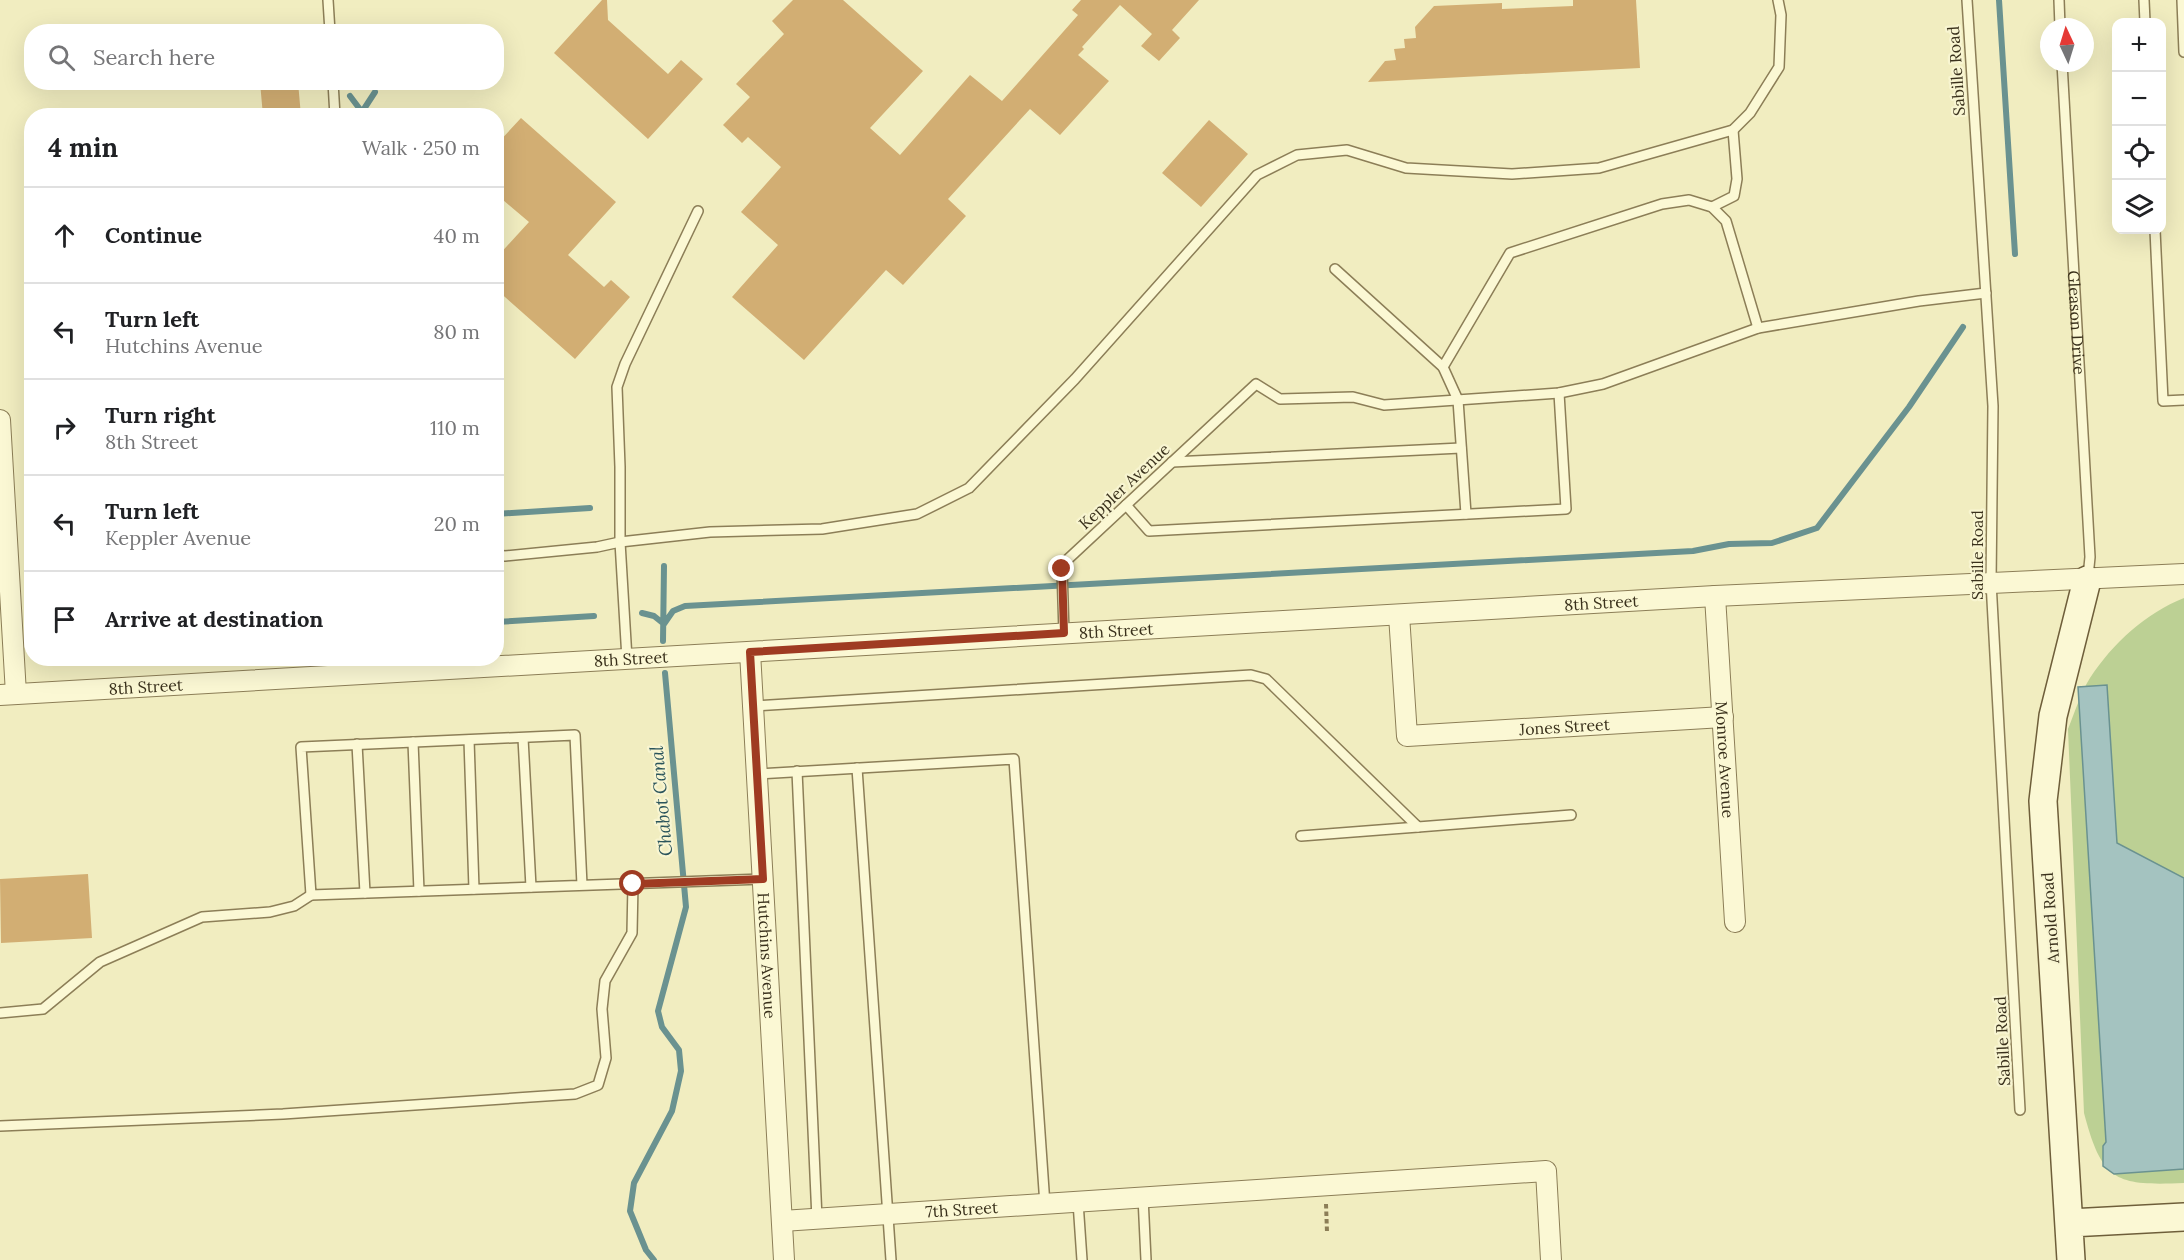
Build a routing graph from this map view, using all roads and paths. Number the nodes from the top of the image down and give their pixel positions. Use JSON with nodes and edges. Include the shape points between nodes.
{"nodes":[{"id":1,"x":328,"y":0,"type":"edge"},
{"id":2,"x":1778,"y":0,"type":"edge"},
{"id":3,"x":1967,"y":0,"type":"edge"},
{"id":4,"x":2059,"y":0,"type":"edge"},
{"id":5,"x":2144,"y":0,"type":"edge"},
{"id":6,"x":2181,"y":0,"type":"edge"},
{"id":7,"x":2060,"y":18,"type":"edge"},
{"id":8,"x":2145,"y":18,"type":"edge"},
{"id":9,"x":330,"y":24,"type":"edge"},
{"id":10,"x":2184,"y":52,"type":"edge"},
{"id":11,"x":2063,"y":72,"type":"edge"},
{"id":12,"x":333,"y":90,"type":"edge"},
{"id":13,"x":334,"y":108,"type":"edge"},
{"id":14,"x":1733,"y":130,"type":"junction"},
{"id":15,"x":1712,"y":207,"type":"junction"},
{"id":16,"x":698,"y":211,"type":"dead end"},
{"id":17,"x":2155,"y":234,"type":"edge"},
{"id":18,"x":1335,"y":269,"type":"dead end"},
{"id":19,"x":1986,"y":293,"type":"junction"},
{"id":20,"x":1758,"y":328,"type":"junction"},
{"id":21,"x":1443,"y":367,"type":"junction"},
{"id":22,"x":1559,"y":393,"type":"junction"},
{"id":23,"x":1458,"y":400,"type":"junction"},
{"id":24,"x":2184,"y":400,"type":"edge"},
{"id":25,"x":0,"y":420,"type":"edge"},
{"id":26,"x":1461,"y":448,"type":"junction"},
{"id":27,"x":1172,"y":462,"type":"junction"},
{"id":28,"x":1126,"y":505,"type":"junction"},
{"id":29,"x":1466,"y":514,"type":"junction"},
{"id":30,"x":620,"y":542,"type":"junction"},
{"id":31,"x":504,"y":556,"type":"edge"},
{"id":32,"x":2184,"y":574,"type":"edge"},
{"id":33,"x":2087,"y":580,"type":"junction"},
{"id":34,"x":1991,"y":582,"type":"junction"},
{"id":35,"x":1715,"y":596,"type":"junction"},
{"id":36,"x":1399,"y":615,"type":"junction"},
{"id":37,"x":1064,"y":633,"type":"junction"},
{"id":38,"x":750,"y":652,"type":"junction"},
{"id":39,"x":627,"y":659,"type":"junction"},
{"id":40,"x":504,"y":662,"type":"edge"},
{"id":41,"x":354,"y":666,"type":"edge"},
{"id":42,"x":8,"y":694,"type":"edge"},
{"id":43,"x":753,"y":706,"type":"junction"},
{"id":44,"x":1723,"y":717,"type":"junction"},
{"id":45,"x":522,"y":738,"type":"junction"},
{"id":46,"x":469,"y":740,"type":"junction"},
{"id":47,"x":413,"y":742,"type":"junction"},
{"id":48,"x":357,"y":744,"type":"junction"},
{"id":49,"x":857,"y":768,"type":"junction"},
{"id":50,"x":797,"y":771,"type":"junction"},
{"id":51,"x":756,"y":774,"type":"junction"},
{"id":52,"x":1571,"y":815,"type":"dead end"},
{"id":53,"x":1418,"y":827,"type":"junction"},
{"id":54,"x":1301,"y":836,"type":"dead end"},
{"id":55,"x":763,"y":879,"type":"junction"},
{"id":56,"x":633,"y":884,"type":"junction"},
{"id":57,"x":582,"y":885,"type":"junction"},
{"id":58,"x":531,"y":887,"type":"junction"},
{"id":59,"x":474,"y":889,"type":"junction"},
{"id":60,"x":418,"y":891,"type":"junction"},
{"id":61,"x":365,"y":893,"type":"junction"},
{"id":62,"x":311,"y":895,"type":"junction"},
{"id":63,"x":1735,"y":922,"type":"dead end"},
{"id":64,"x":0,"y":1012,"type":"edge"},
{"id":65,"x":2020,"y":1110,"type":"dead end"},
{"id":66,"x":0,"y":1126,"type":"edge"},
{"id":67,"x":1324,"y":1185,"type":"junction"},
{"id":68,"x":1143,"y":1197,"type":"junction"},
{"id":69,"x":1078,"y":1202,"type":"junction"},
{"id":70,"x":1045,"y":1205,"type":"junction"},
{"id":71,"x":888,"y":1214,"type":"junction"},
{"id":72,"x":2184,"y":1217,"type":"edge"},
{"id":73,"x":817,"y":1219,"type":"junction"},
{"id":74,"x":782,"y":1221,"type":"junction"},
{"id":75,"x":2070,"y":1223,"type":"junction"},
{"id":76,"x":1328,"y":1232,"type":"dead end"},
{"id":77,"x":784,"y":1260,"type":"edge"},
{"id":78,"x":891,"y":1260,"type":"edge"},
{"id":79,"x":1082,"y":1260,"type":"edge"},
{"id":80,"x":1146,"y":1260,"type":"edge"},
{"id":81,"x":1551,"y":1260,"type":"edge"},
{"id":82,"x":2071,"y":1260,"type":"edge"}],
"edges":[{"from":1,"to":9,"type":"lane"},
{"from":2,"to":14,"type":"lane","via":[[1779,67],[1750,114]]},
{"from":3,"to":19,"type":"lane","name":"Sabille Road"},
{"from":4,"to":7,"type":"lane"},
{"from":5,"to":8,"type":"lane"},
{"from":6,"to":10,"type":"lane"},
{"from":11,"to":33,"type":"lane","name":"Gleason Drive","via":[[2090,557]]},
{"from":12,"to":13,"type":"lane"},
{"from":14,"to":15,"type":"lane","via":[[1737,178],[1734,196]]},
{"from":14,"to":30,"type":"lane","via":[[1599,168],[1512,174],[1406,168],[1347,150],[1297,155],[1257,175],[1075,379],[969,488],[916,514],[822,529],[710,532]]},
{"from":15,"to":20,"type":"lane","via":[[1726,221]]},
{"from":15,"to":21,"type":"lane","via":[[1689,200],[1662,204],[1510,253]]},
{"from":16,"to":30,"type":"lane","via":[[617,387]]},
{"from":17,"to":24,"type":"lane","via":[[2163,401]]},
{"from":18,"to":21,"type":"lane"},
{"from":19,"to":20,"type":"lane"},
{"from":19,"to":34,"type":"lane","name":"Sabille Road","via":[[1993,406]]},
{"from":20,"to":22,"type":"lane","via":[[1603,384]]},
{"from":21,"to":23,"type":"lane"},
{"from":22,"to":23,"type":"lane"},
{"from":22,"to":29,"type":"lane","via":[[1566,509]]},
{"from":23,"to":26,"type":"lane"},
{"from":23,"to":27,"type":"lane","name":"Keppler Avenue","via":[[1384,405],[1353,397],[1280,399],[1256,384]]},
{"from":25,"to":42,"type":"street"},
{"from":26,"to":27,"type":"lane"},
{"from":26,"to":29,"type":"lane"},
{"from":27,"to":28,"type":"lane","name":"Keppler Avenue"},
{"from":28,"to":29,"type":"lane","via":[[1149,531]]},
{"from":28,"to":37,"type":"lane","name":"Keppler Avenue","via":[[1066,560],[1062,569]]},
{"from":30,"to":31,"type":"lane"},
{"from":30,"to":39,"type":"lane"},
{"from":32,"to":33,"type":"street","name":"8th Street"},
{"from":33,"to":34,"type":"street","name":"8th Street"},
{"from":33,"to":75,"type":"street","name":"Arnold Road","via":[[2053,716],[2043,801]]},
{"from":34,"to":35,"type":"street","name":"8th Street"},
{"from":34,"to":65,"type":"lane","name":"Sabille Road"},
{"from":35,"to":36,"type":"street","name":"8th Street"},
{"from":35,"to":44,"type":"street","name":"Monroe Avenue"},
{"from":36,"to":37,"type":"street","name":"8th Street"},
{"from":36,"to":44,"type":"street","name":"Jones Street","via":[[1407,736]]},
{"from":37,"to":38,"type":"street","name":"8th Street"},
{"from":38,"to":39,"type":"street","name":"8th Street"},
{"from":38,"to":43,"type":"street","name":"Hutchins Avenue"},
{"from":39,"to":40,"type":"street","name":"8th Street"},
{"from":41,"to":42,"type":"street","name":"8th Street"},
{"from":43,"to":51,"type":"street","name":"Hutchins Avenue"},
{"from":43,"to":53,"type":"lane","via":[[1251,675],[1266,679]]},
{"from":44,"to":63,"type":"street","name":"Monroe Avenue"},
{"from":45,"to":46,"type":"lane"},
{"from":45,"to":57,"type":"lane","via":[[575,735]]},
{"from":45,"to":58,"type":"lane"},
{"from":46,"to":47,"type":"lane"},
{"from":46,"to":59,"type":"lane"},
{"from":47,"to":48,"type":"lane"},
{"from":47,"to":60,"type":"lane"},
{"from":48,"to":61,"type":"lane"},
{"from":48,"to":62,"type":"lane","via":[[301,747]]},
{"from":49,"to":50,"type":"lane"},
{"from":49,"to":70,"type":"lane","via":[[1014,759]]},
{"from":49,"to":71,"type":"lane"},
{"from":50,"to":51,"type":"lane"},
{"from":50,"to":73,"type":"lane"},
{"from":51,"to":55,"type":"street","name":"Hutchins Avenue"},
{"from":52,"to":53,"type":"lane"},
{"from":53,"to":54,"type":"lane"},
{"from":55,"to":56,"type":"lane"},
{"from":55,"to":74,"type":"street","name":"Hutchins Avenue"},
{"from":56,"to":57,"type":"lane"},
{"from":56,"to":66,"type":"lane","via":[[632,933],[604,981],[606,1058],[598,1085],[575,1094],[284,1114]]},
{"from":57,"to":58,"type":"lane"},
{"from":58,"to":59,"type":"lane"},
{"from":59,"to":60,"type":"lane"},
{"from":60,"to":61,"type":"lane"},
{"from":61,"to":62,"type":"lane"},
{"from":62,"to":64,"type":"lane","via":[[294,906],[270,912],[202,917],[100,962],[42,1009]]},
{"from":67,"to":68,"type":"street","name":"7th Street"},
{"from":67,"to":76,"type":"path"},
{"from":67,"to":81,"type":"street","name":"7th Street","via":[[1546,1171]]},
{"from":68,"to":69,"type":"street","name":"7th Street"},
{"from":68,"to":80,"type":"lane"},
{"from":69,"to":70,"type":"street","name":"7th Street"},
{"from":69,"to":79,"type":"lane"},
{"from":70,"to":71,"type":"street","name":"7th Street"},
{"from":71,"to":73,"type":"street","name":"7th Street"},
{"from":71,"to":78,"type":"lane"},
{"from":72,"to":75,"type":"street"},
{"from":73,"to":74,"type":"street","name":"7th Street"},
{"from":74,"to":77,"type":"street","name":"Hutchins Avenue"},
{"from":75,"to":82,"type":"street","name":"Arnold Road"}]}
